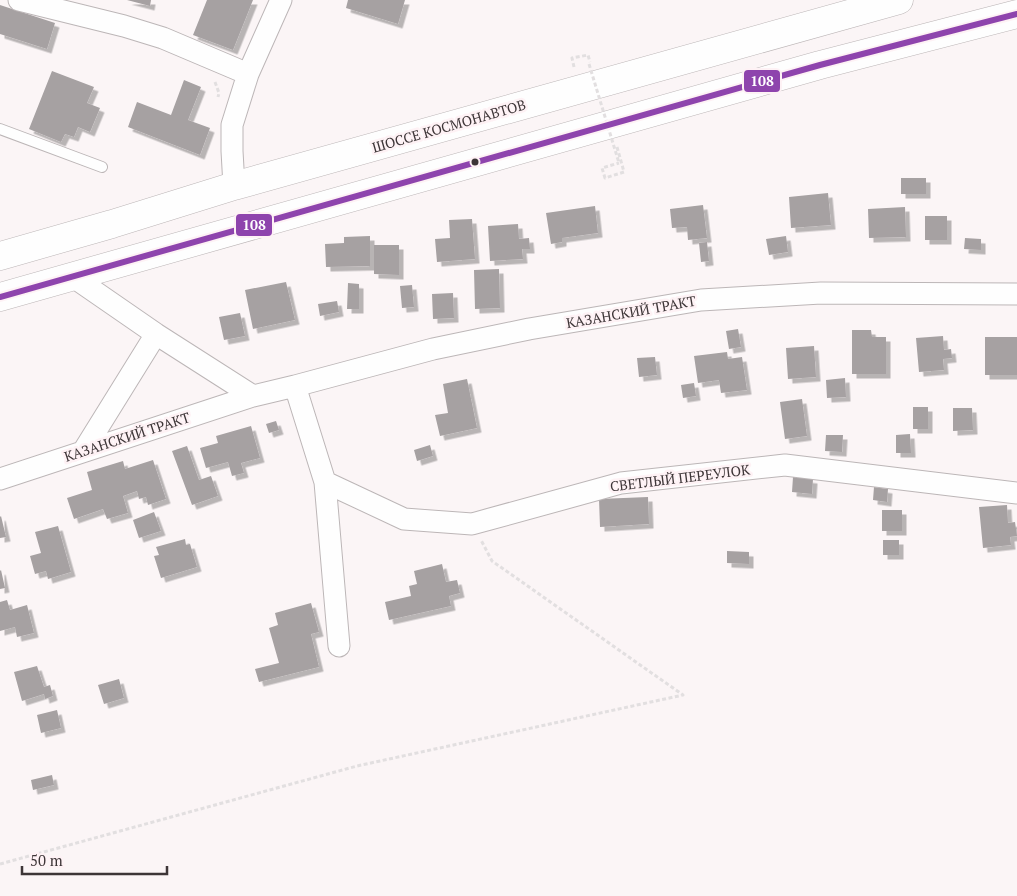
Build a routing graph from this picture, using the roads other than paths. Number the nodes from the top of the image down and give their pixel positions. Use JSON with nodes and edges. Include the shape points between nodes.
{"nodes":[{"id":1,"x":19,"y":0,"type":"edge"},
{"id":2,"x":281,"y":0,"type":"edge"},
{"id":3,"x":899,"y":0,"type":"edge"},
{"id":4,"x":1017,"y":14,"type":"edge"},
{"id":5,"x":248,"y":74,"type":"junction"},
{"id":6,"x":0,"y":129,"type":"edge"},
{"id":7,"x":102,"y":166,"type":"dead end"},
{"id":8,"x":234,"y":186,"type":"junction"},
{"id":9,"x":0,"y":256,"type":"edge"},
{"id":10,"x":72,"y":276,"type":"junction"},
{"id":11,"x":1017,"y":294,"type":"edge"},
{"id":12,"x":0,"y":296,"type":"edge"},
{"id":13,"x":156,"y":334,"type":"junction"},
{"id":14,"x":295,"y":386,"type":"junction"},
{"id":15,"x":253,"y":396,"type":"junction"},
{"id":16,"x":84,"y":450,"type":"junction"},
{"id":17,"x":0,"y":479,"type":"edge"},
{"id":18,"x":325,"y":482,"type":"junction"},
{"id":19,"x":1017,"y":493,"type":"edge"},
{"id":20,"x":339,"y":646,"type":"dead end"}],
"edges":[{"from":1,"to":5,"type":"street","via":[[163,38]]},
{"from":2,"to":5,"type":"street"},
{"from":3,"to":8,"type":"main road","name":"ШОССЕ КОСМОНАВТОВ"},
{"from":4,"to":10,"type":"main road","via":[[820,65]]},
{"from":5,"to":8,"type":"street","via":[[232,126]]},
{"from":6,"to":7,"type":"lane"},
{"from":8,"to":9,"type":"main road","name":"ШОССЕ КОСМОНАВТОВ"},
{"from":10,"to":12,"type":"main road"},
{"from":10,"to":13,"type":"street"},
{"from":11,"to":14,"type":"street","name":"КАЗАНСКИЙ ТРАКТ","via":[[821,293],[701,300],[433,349]]},
{"from":13,"to":15,"type":"street"},
{"from":13,"to":16,"type":"street"},
{"from":14,"to":15,"type":"street","name":"КАЗАНСКИЙ ТРАКТ"},
{"from":14,"to":18,"type":"street"},
{"from":15,"to":16,"type":"street","name":"КАЗАНСКИЙ ТРАКТ"},
{"from":16,"to":17,"type":"street","name":"КАЗАНСКИЙ ТРАКТ"},
{"from":18,"to":19,"type":"street","name":"СВЕТЛЫЙ ПЕРЕУЛОК","via":[[404,518],[472,524],[621,482],[785,465]]},
{"from":18,"to":20,"type":"street"}]}
